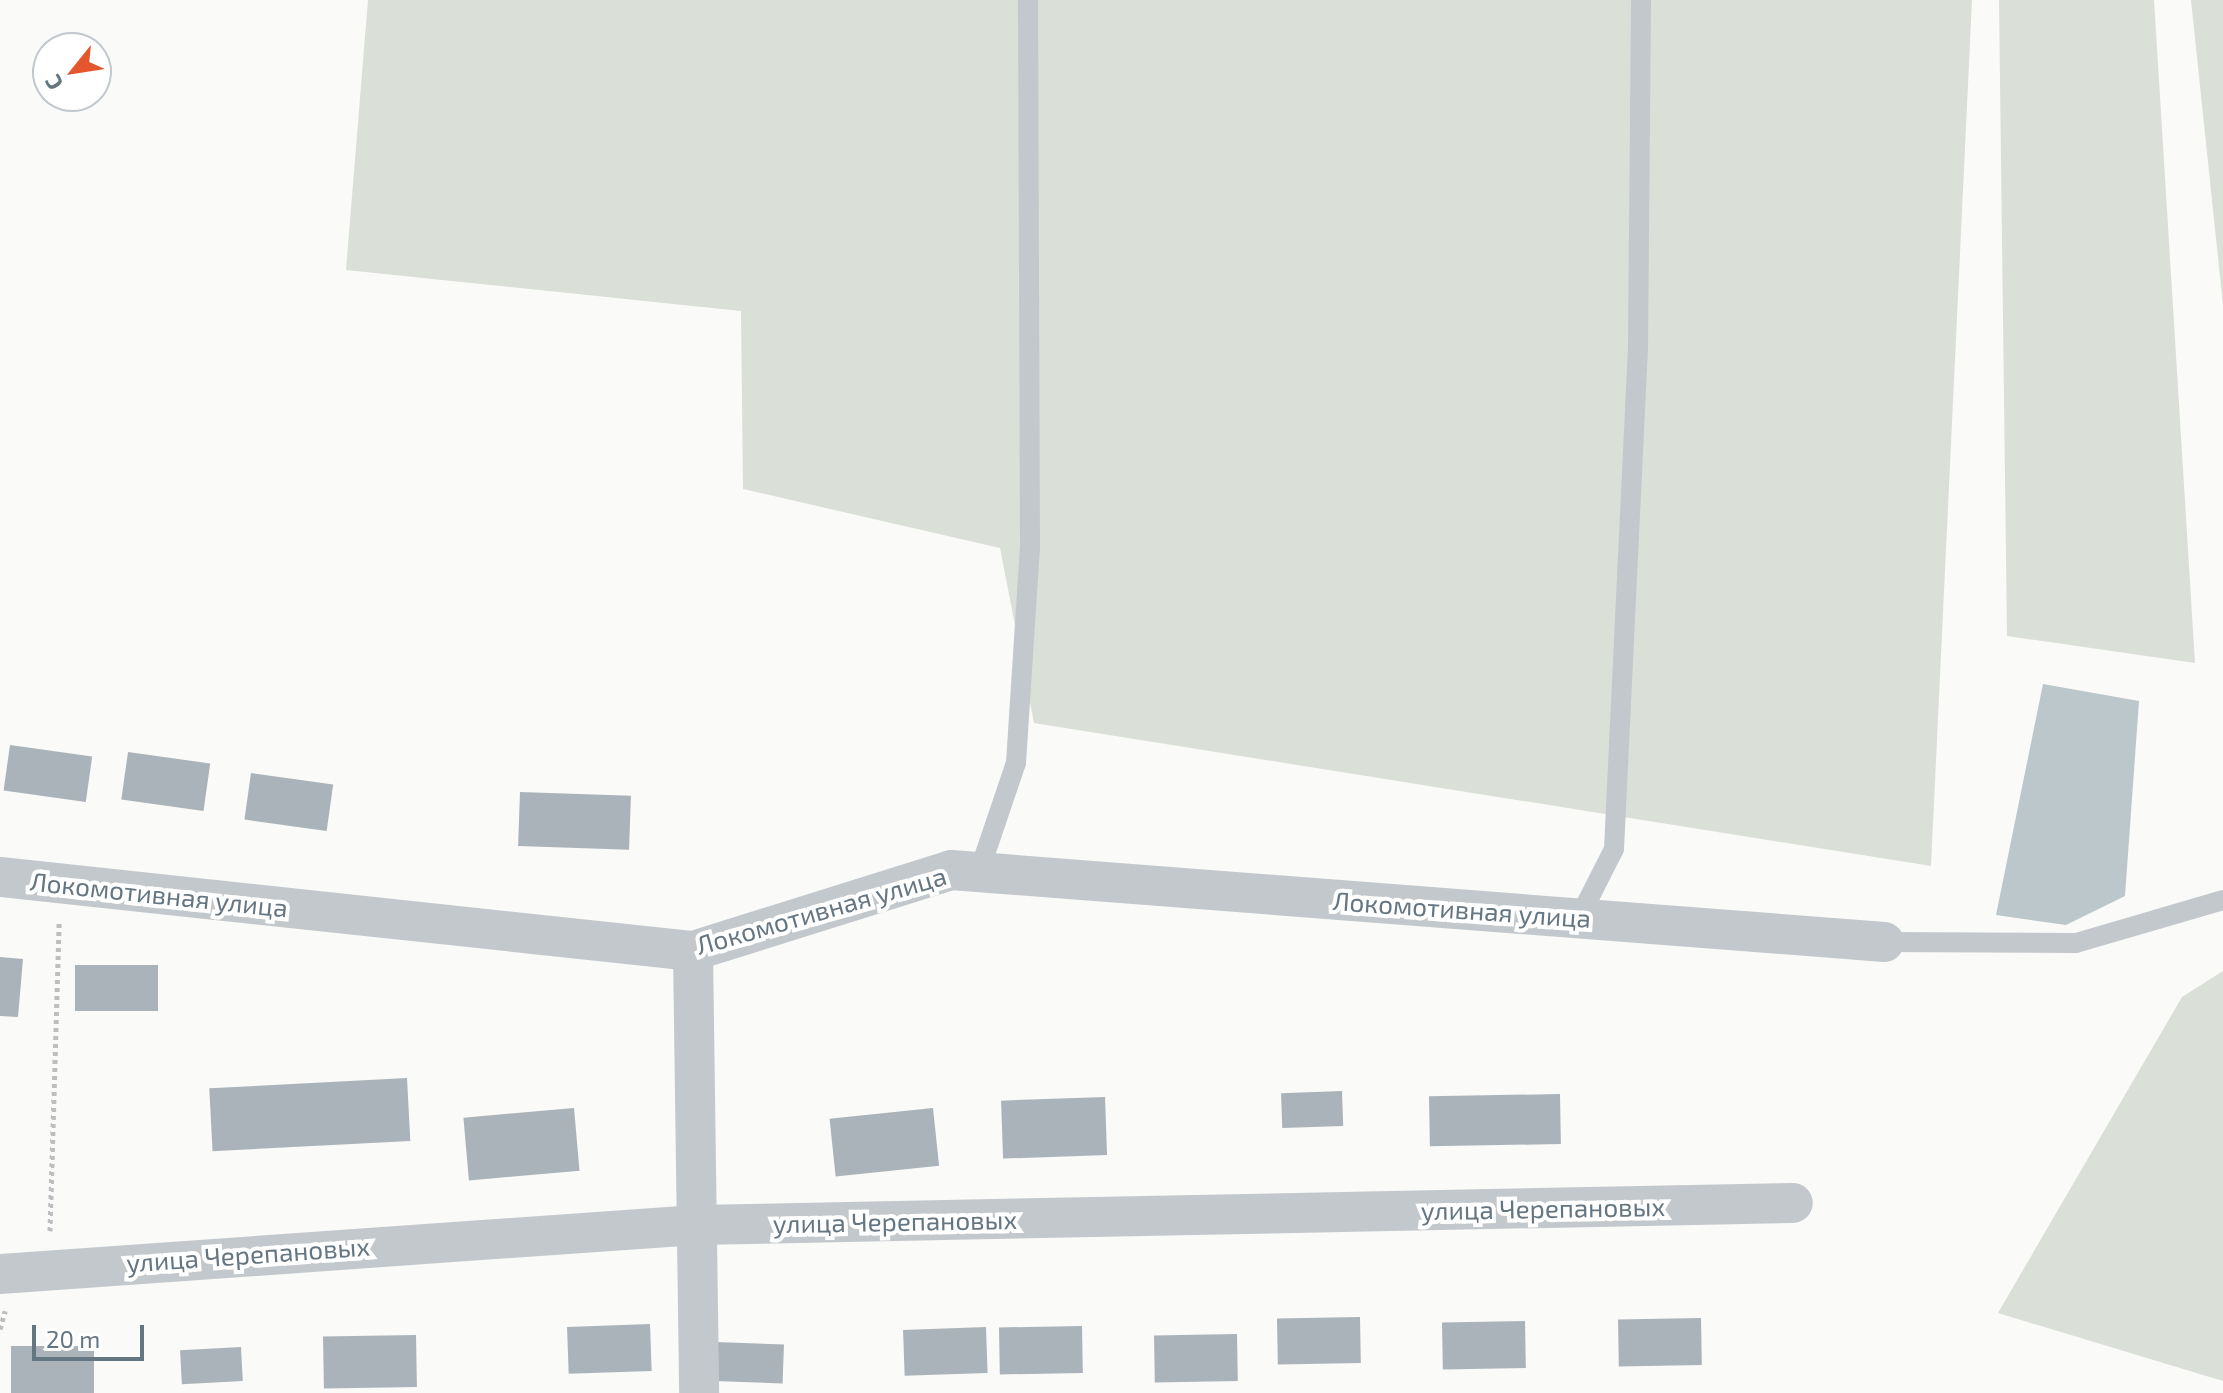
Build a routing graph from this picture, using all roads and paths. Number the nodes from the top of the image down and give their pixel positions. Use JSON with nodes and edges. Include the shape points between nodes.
{"nodes":[{"id":1,"x":1028,"y":0,"type":"edge"},
{"id":2,"x":1641,"y":0,"type":"edge"},
{"id":3,"x":979,"y":872,"type":"junction"},
{"id":4,"x":0,"y":877,"type":"edge"},
{"id":5,"x":60,"y":882,"type":"junction"},
{"id":6,"x":2223,"y":900,"type":"edge"},
{"id":7,"x":1579,"y":918,"type":"junction"},
{"id":8,"x":1884,"y":942,"type":"joint"},
{"id":9,"x":693,"y":951,"type":"junction"},
{"id":10,"x":1793,"y":1203,"type":"dead end"},
{"id":11,"x":696,"y":1225,"type":"junction"},
{"id":12,"x":18,"y":1274,"type":"edge"},
{"id":13,"x":0,"y":1329,"type":"edge"},
{"id":14,"x":699,"y":1393,"type":"edge"}],
"edges":[{"from":1,"to":3,"type":"lane","via":[[1030,548],[1016,763]]},
{"from":2,"to":7,"type":"lane","via":[[1638,347],[1614,849]]},
{"from":3,"to":7,"type":"street","name":"Локомотивная улица"},
{"from":3,"to":9,"type":"street","name":"Локомотивная улица","via":[[951,870]]},
{"from":4,"to":5,"type":"street","name":"Локомотивная улица"},
{"from":5,"to":9,"type":"street","name":"Локомотивная улица"},
{"from":5,"to":12,"type":"path","via":[[54,1218]]},
{"from":6,"to":8,"type":"lane","via":[[2076,943]]},
{"from":7,"to":8,"type":"street","name":"Локомотивная улица"},
{"from":9,"to":11,"type":"street"},
{"from":10,"to":11,"type":"street","name":"улица Черепановых"},
{"from":11,"to":12,"type":"street","name":"улица Черепановых","via":[[121,1261]]},
{"from":11,"to":14,"type":"street"},
{"from":12,"to":13,"type":"path"}]}
